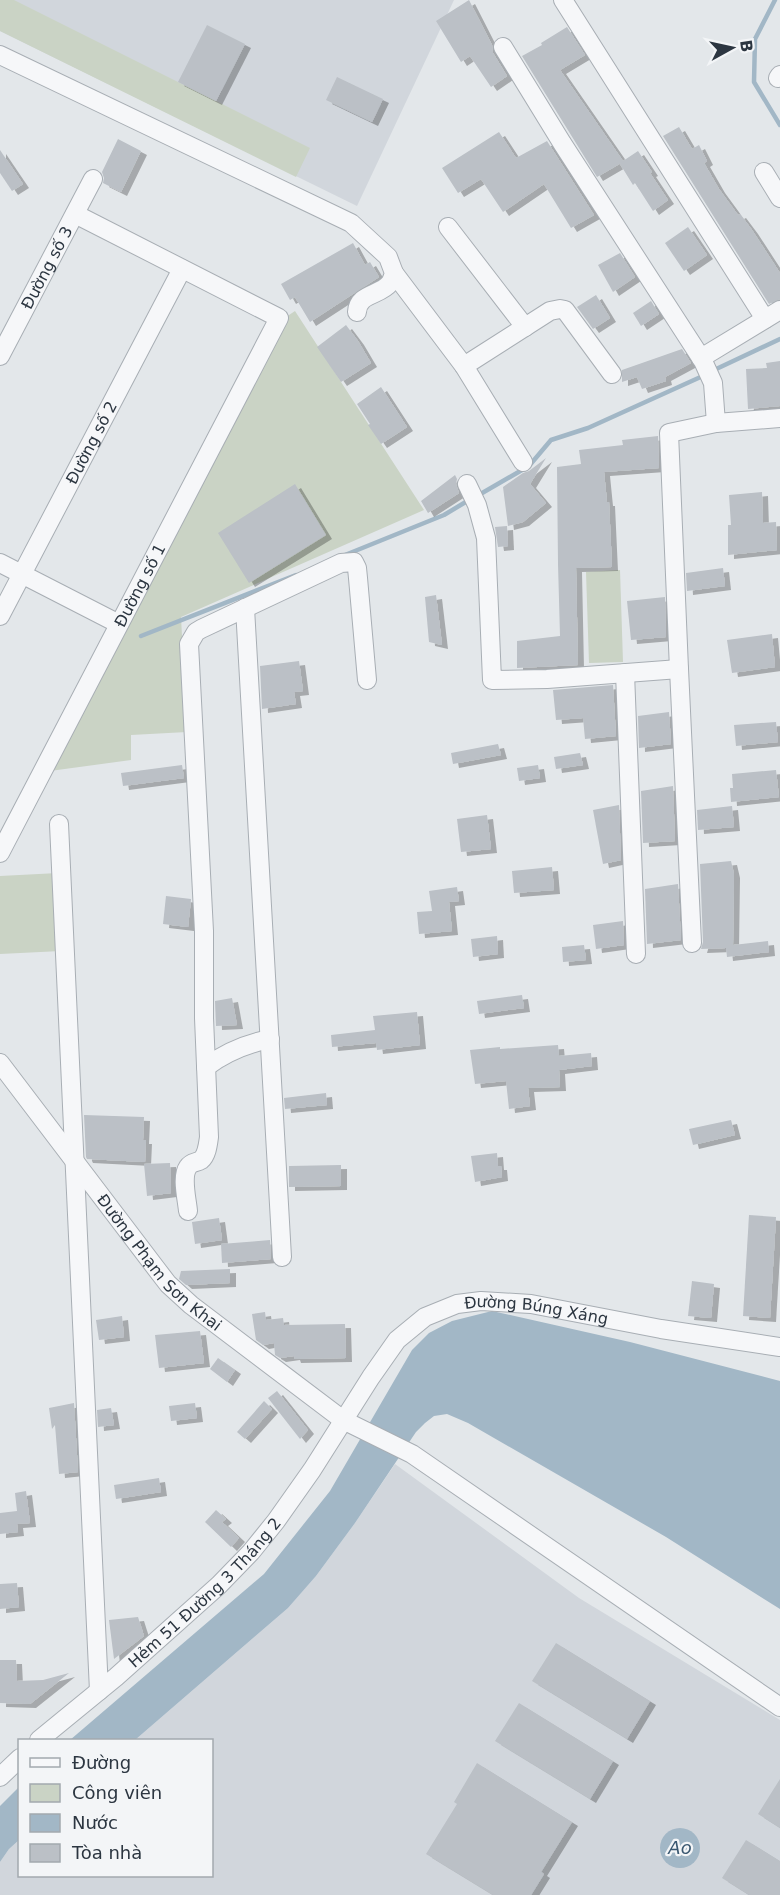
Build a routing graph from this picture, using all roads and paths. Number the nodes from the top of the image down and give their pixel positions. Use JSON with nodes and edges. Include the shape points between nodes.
{"nodes":[{"id":1,"x":571,"y":2,"type":"edge"},
{"id":2,"x":502,"y":47,"type":"dead end"},
{"id":3,"x":0,"y":55,"type":"edge"},
{"id":4,"x":764,"y":172,"type":"dead end"},
{"id":5,"x":93,"y":179,"type":"dead end"},
{"id":6,"x":780,"y":198,"type":"edge"},
{"id":7,"x":75,"y":214,"type":"junction"},
{"id":8,"x":448,"y":227,"type":"dead end"},
{"id":9,"x":182,"y":269,"type":"junction"},
{"id":10,"x":394,"y":273,"type":"junction"},
{"id":11,"x":357,"y":312,"type":"dead end"},
{"id":12,"x":772,"y":315,"type":"edge"},
{"id":13,"x":525,"y":327,"type":"junction"},
{"id":14,"x":0,"y":356,"type":"edge"},
{"id":15,"x":705,"y":365,"type":"junction"},
{"id":16,"x":464,"y":366,"type":"junction"},
{"id":17,"x":612,"y":374,"type":"dead end"},
{"id":18,"x":780,"y":418,"type":"edge"},
{"id":19,"x":716,"y":423,"type":"junction"},
{"id":20,"x":523,"y":462,"type":"dead end"},
{"id":21,"x":467,"y":484,"type":"dead end"},
{"id":22,"x":0,"y":563,"type":"edge"},
{"id":23,"x":22,"y":574,"type":"junction"},
{"id":24,"x":245,"y":608,"type":"junction"},
{"id":25,"x":0,"y":616,"type":"edge"},
{"id":26,"x":119,"y":624,"type":"junction"},
{"id":27,"x":678,"y":669,"type":"junction"},
{"id":28,"x":625,"y":673,"type":"junction"},
{"id":29,"x":367,"y":680,"type":"dead end"},
{"id":30,"x":59,"y":824,"type":"dead end"},
{"id":31,"x":0,"y":853,"type":"edge"},
{"id":32,"x":692,"y":943,"type":"dead end"},
{"id":33,"x":636,"y":954,"type":"dead end"},
{"id":34,"x":270,"y":1039,"type":"junction"},
{"id":35,"x":0,"y":1063,"type":"edge"},
{"id":36,"x":206,"y":1067,"type":"junction"},
{"id":37,"x":75,"y":1162,"type":"junction"},
{"id":38,"x":188,"y":1210,"type":"dead end"},
{"id":39,"x":282,"y":1257,"type":"dead end"},
{"id":40,"x":780,"y":1347,"type":"edge"},
{"id":41,"x":349,"y":1423,"type":"junction"},
{"id":42,"x":99,"y":1691,"type":"junction"},
{"id":43,"x":780,"y":1707,"type":"edge"},
{"id":44,"x":40,"y":1739,"type":"edge"},
{"id":45,"x":18,"y":1760,"type":"edge"},
{"id":46,"x":0,"y":1777,"type":"edge"}],
"edges":[{"from":1,"to":12,"type":"street"},
{"from":2,"to":15,"type":"street"},
{"from":3,"to":10,"type":"street","via":[[351,223],[388,258]]},
{"from":4,"to":6,"type":"street"},
{"from":5,"to":7,"type":"street","name":"Đường số 3"},
{"from":7,"to":9,"type":"street"},
{"from":7,"to":14,"type":"street","name":"Đường số 3"},
{"from":8,"to":13,"type":"street"},
{"from":9,"to":23,"type":"street","name":"Đường số 2"},
{"from":9,"to":26,"type":"street","name":"Đường số 1","via":[[279,318]]},
{"from":10,"to":11,"type":"street","via":[[390,284],[357,304]]},
{"from":10,"to":16,"type":"street"},
{"from":12,"to":15,"type":"street"},
{"from":13,"to":16,"type":"street"},
{"from":13,"to":17,"type":"street","via":[[550,311],[565,310]]},
{"from":15,"to":19,"type":"street","via":[[713,383]]},
{"from":16,"to":20,"type":"street"},
{"from":18,"to":19,"type":"street"},
{"from":19,"to":27,"type":"street","via":[[669,433]]},
{"from":21,"to":28,"type":"street","via":[[486,538],[492,680]]},
{"from":22,"to":23,"type":"street"},
{"from":23,"to":25,"type":"street","name":"Đường số 2"},
{"from":23,"to":26,"type":"street"},
{"from":24,"to":29,"type":"street","via":[[340,563],[354,562]]},
{"from":24,"to":34,"type":"street"},
{"from":24,"to":36,"type":"street","via":[[196,632],[189,644],[204,931]]},
{"from":26,"to":31,"type":"street","name":"Đường số 1"},
{"from":27,"to":28,"type":"street"},
{"from":27,"to":32,"type":"street"},
{"from":28,"to":33,"type":"street"},
{"from":30,"to":37,"type":"street"},
{"from":34,"to":36,"type":"street","via":[[234,1049]]},
{"from":34,"to":39,"type":"street"},
{"from":35,"to":37,"type":"street","name":"Đường Phạm Sơn Khai"},
{"from":36,"to":38,"type":"street","via":[[209,1137],[205,1155],[187,1169]]},
{"from":37,"to":41,"type":"street","name":"Đường Phạm Sơn Khai","via":[[181,1297]]},
{"from":37,"to":42,"type":"street"},
{"from":40,"to":41,"type":"street","name":"Đường Búng Xáng","via":[[531,1304],[457,1304],[425,1317],[397,1340],[371,1377]]},
{"from":41,"to":42,"type":"street","name":"Hẻm 51 Đường 3 Tháng 2","via":[[251,1552]]},
{"from":41,"to":43,"type":"street","name":"Đường Phạm Sơn Khai","via":[[412,1454]]},
{"from":42,"to":44,"type":"street","name":"Hẻm 51 Đường 3 Tháng 2"},
{"from":45,"to":46,"type":"street"}]}
